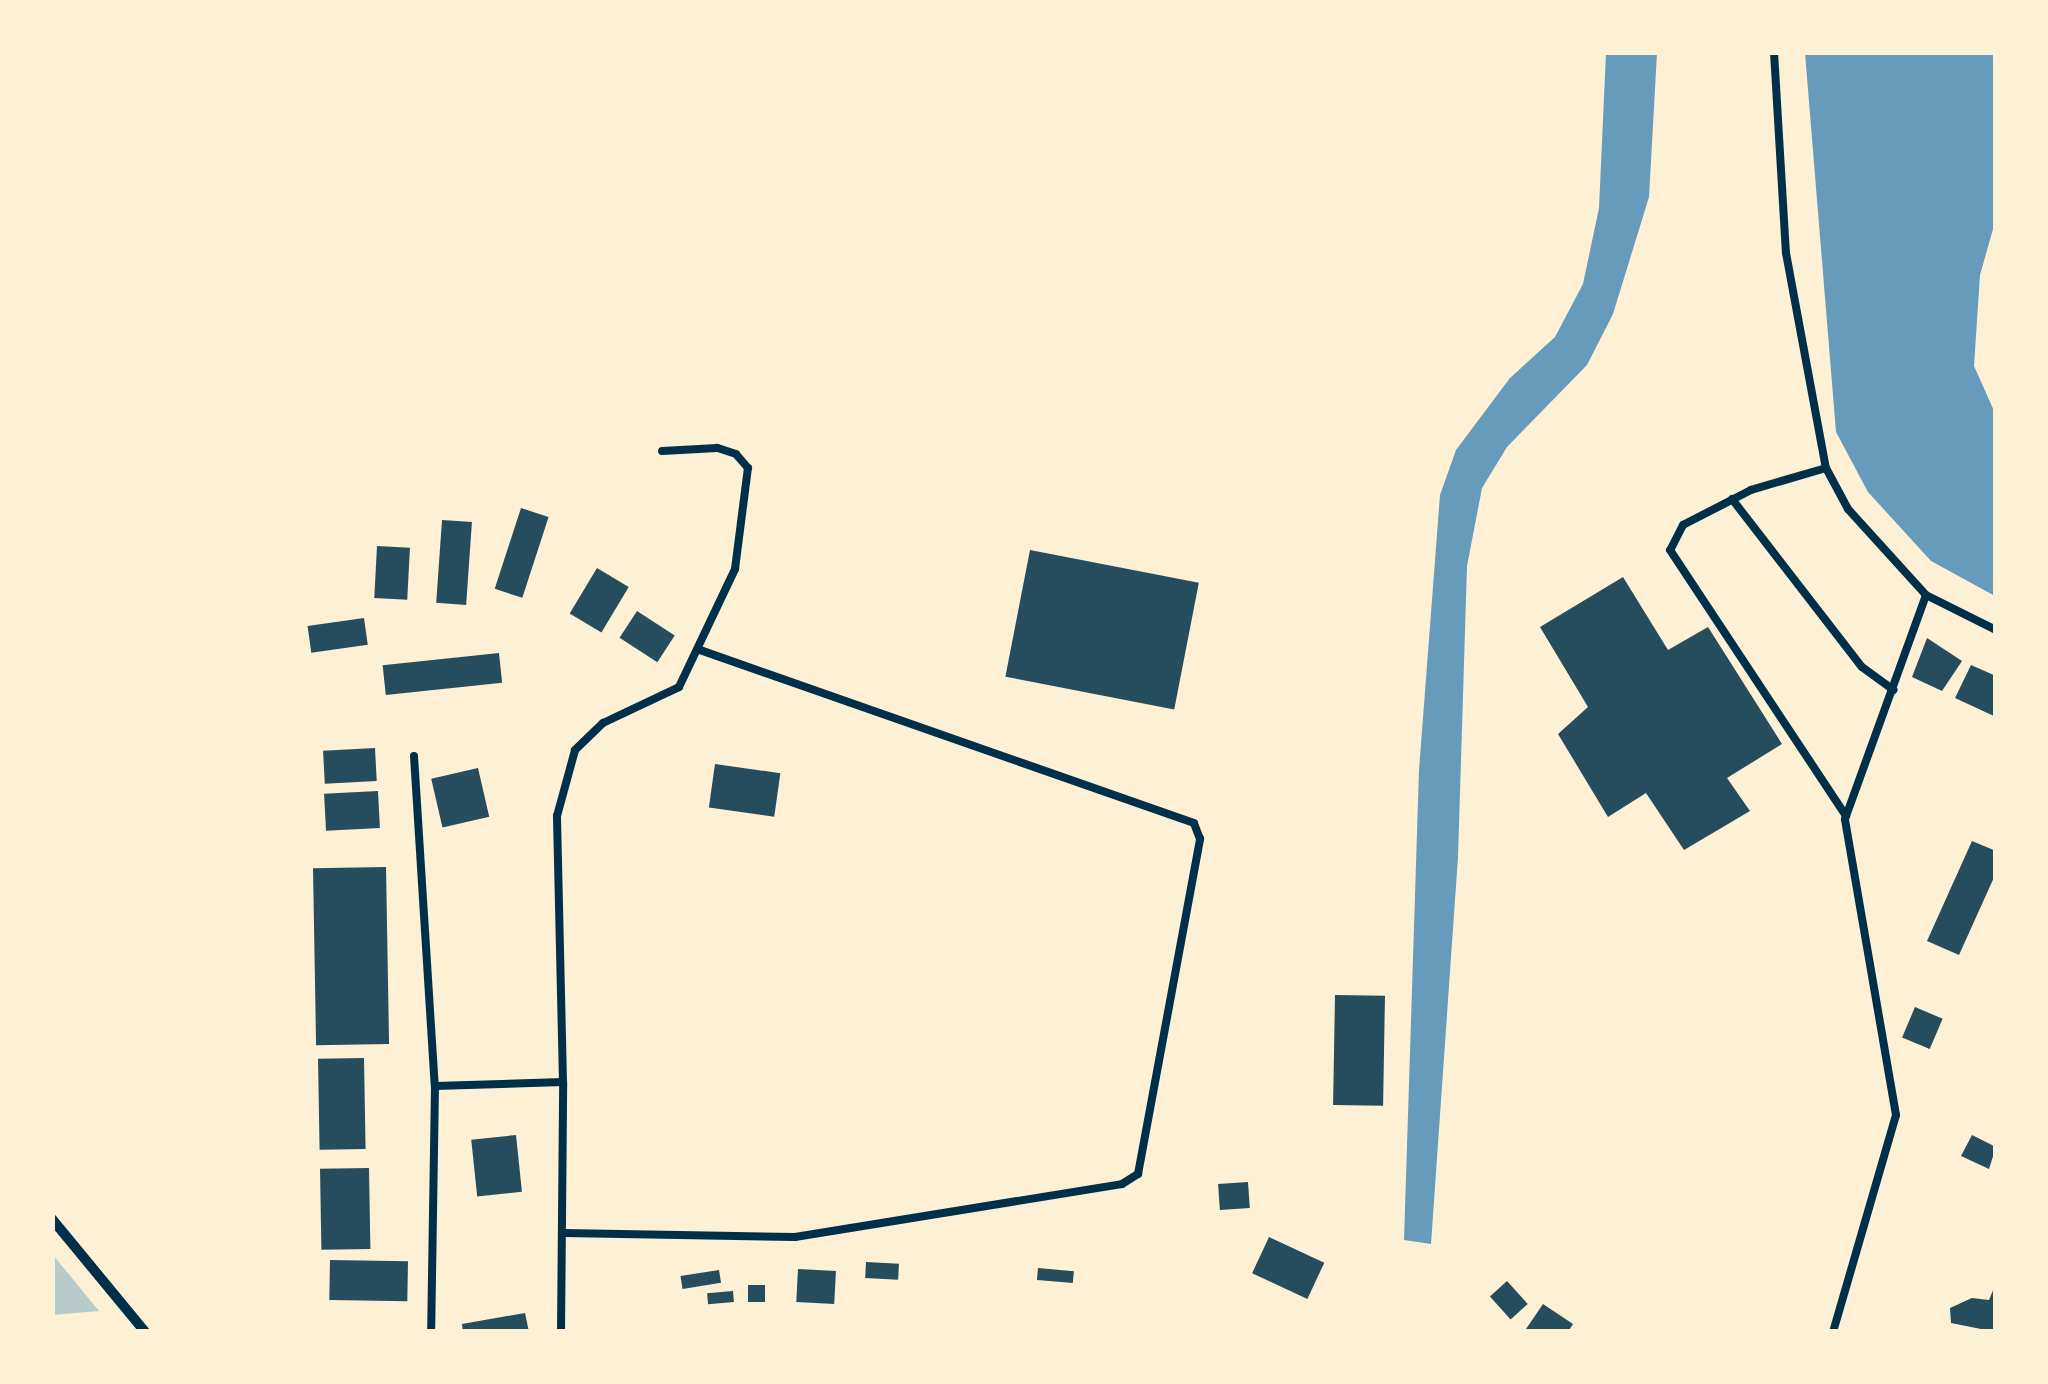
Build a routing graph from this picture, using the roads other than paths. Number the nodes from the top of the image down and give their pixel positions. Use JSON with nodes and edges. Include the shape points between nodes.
{"nodes":[{"id":1,"x":1774,"y":52,"type":"edge"},
{"id":2,"x":662,"y":452,"type":"dead end"},
{"id":3,"x":1826,"y":468,"type":"junction"},
{"id":4,"x":1732,"y":499,"type":"junction"},
{"id":5,"x":1926,"y":595,"type":"junction"},
{"id":6,"x":1996,"y":630,"type":"edge"},
{"id":7,"x":700,"y":650,"type":"junction"},
{"id":8,"x":1894,"y":690,"type":"junction"},
{"id":9,"x":414,"y":756,"type":"dead end"},
{"id":10,"x":1846,"y":816,"type":"junction"},
{"id":11,"x":562,"y":1082,"type":"junction"},
{"id":12,"x":435,"y":1086,"type":"junction"},
{"id":13,"x":52,"y":1219,"type":"edge"},
{"id":14,"x":564,"y":1232,"type":"junction"},
{"id":15,"x":144,"y":1332,"type":"edge"},
{"id":16,"x":431,"y":1332,"type":"edge"},
{"id":17,"x":561,"y":1332,"type":"edge"},
{"id":18,"x":1833,"y":1332,"type":"edge"}],
"edges":[{"from":1,"to":3,"type":"lane","via":[[1786,252]]},
{"from":2,"to":7,"type":"lane","via":[[717,448],[736,454],[748,468],[735,569]]},
{"from":3,"to":4,"type":"lane"},
{"from":3,"to":5,"type":"lane","via":[[1848,509]]},
{"from":4,"to":8,"type":"lane","via":[[1862,667]]},
{"from":4,"to":10,"type":"lane","via":[[1683,525],[1670,550]]},
{"from":5,"to":6,"type":"lane"},
{"from":5,"to":8,"type":"lane"},
{"from":7,"to":11,"type":"lane","via":[[678,686],[603,724],[575,750],[557,816]]},
{"from":7,"to":14,"type":"lane","via":[[1194,824],[1200,839],[1138,1174],[1122,1184],[795,1237]]},
{"from":8,"to":10,"type":"lane","via":[[1854,778]]},
{"from":9,"to":12,"type":"lane"},
{"from":10,"to":18,"type":"lane","via":[[1896,1114]]},
{"from":11,"to":12,"type":"lane"},
{"from":11,"to":14,"type":"lane"},
{"from":12,"to":16,"type":"lane"},
{"from":13,"to":15,"type":"street"},
{"from":14,"to":17,"type":"lane"}]}
